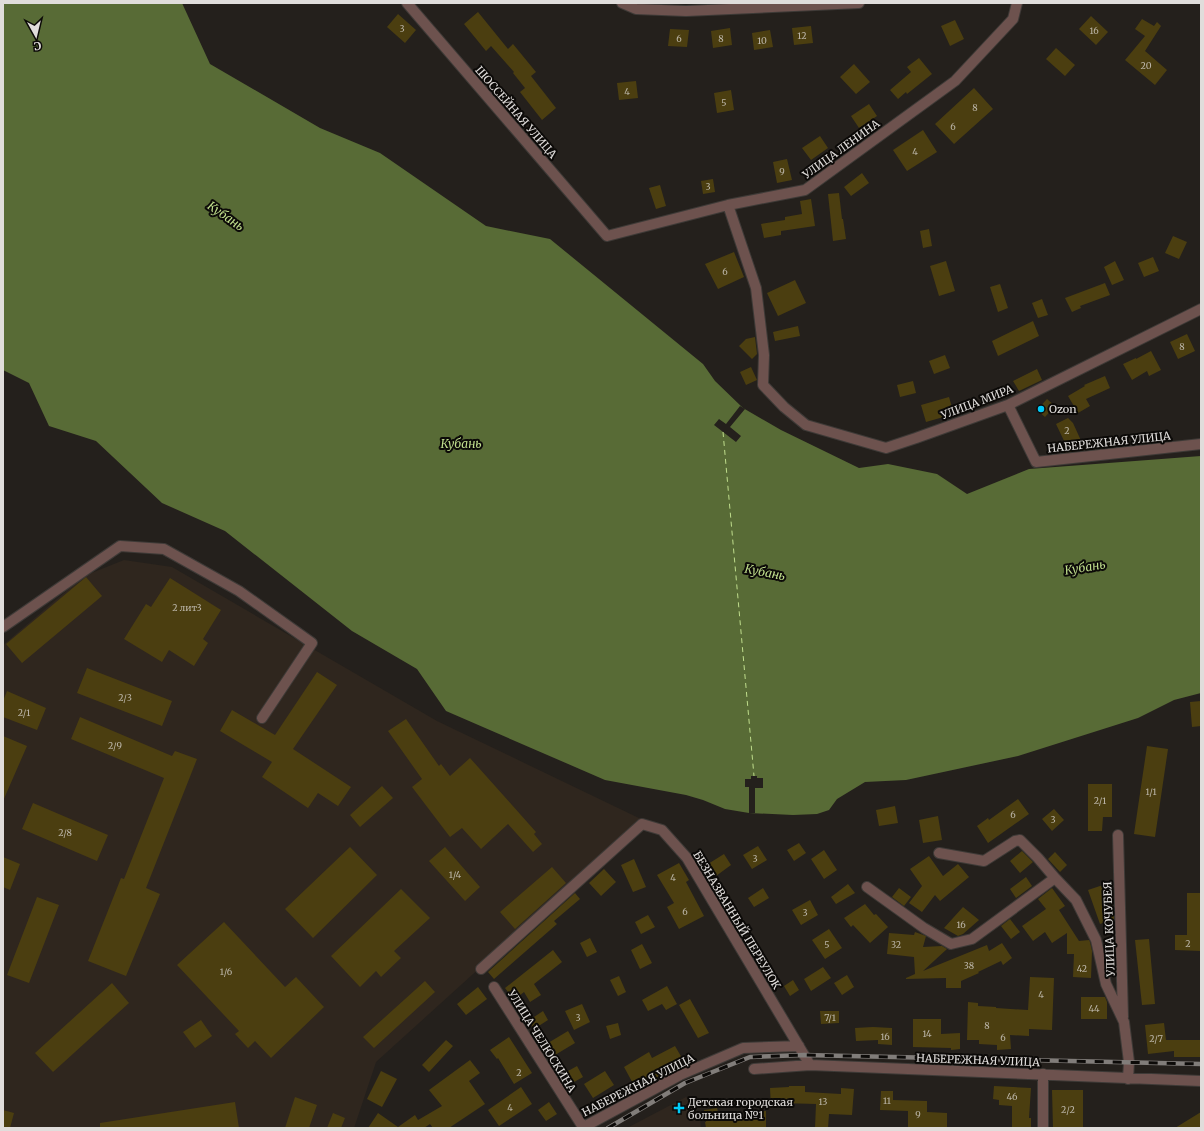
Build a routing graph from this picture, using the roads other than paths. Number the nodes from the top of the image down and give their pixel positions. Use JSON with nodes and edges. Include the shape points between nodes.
{"nodes":[{"id":1,"x":407,"y":3,"type":"edge"},
{"id":2,"x":622,"y":3,"type":"edge"},
{"id":3,"x":859,"y":3,"type":"edge"},
{"id":4,"x":1017,"y":3,"type":"edge"},
{"id":5,"x":832,"y":4,"type":"edge"},
{"id":6,"x":687,"y":7,"type":"edge"},
{"id":7,"x":728,"y":206,"type":"junction"},
{"id":8,"x":607,"y":236,"type":"joint"},
{"id":9,"x":1201,"y":309,"type":"edge"},
{"id":10,"x":1008,"y":405,"type":"junction"},
{"id":11,"x":1201,"y":444,"type":"edge"},
{"id":12,"x":3,"y":627,"type":"edge"},
{"id":13,"x":262,"y":718,"type":"dead end"},
{"id":14,"x":1118,"y":835,"type":"dead end"},
{"id":15,"x":939,"y":853,"type":"dead end"},
{"id":16,"x":1055,"y":878,"type":"junction"},
{"id":17,"x":867,"y":887,"type":"dead end"},
{"id":18,"x":481,"y":969,"type":"dead end"},
{"id":19,"x":494,"y":987,"type":"dead end"},
{"id":20,"x":1124,"y":1022,"type":"junction"},
{"id":21,"x":799,"y":1046,"type":"junction"},
{"id":22,"x":810,"y":1066,"type":"junction"},
{"id":23,"x":754,"y":1069,"type":"dead end"},
{"id":24,"x":1043,"y":1074,"type":"junction"},
{"id":25,"x":1128,"y":1079,"type":"junction"},
{"id":26,"x":1201,"y":1081,"type":"edge"},
{"id":27,"x":582,"y":1128,"type":"edge"},
{"id":28,"x":1043,"y":1128,"type":"edge"}],
"edges":[{"from":1,"to":8,"type":"street","name":"ШОССЕЙНАЯ УЛИЦА"},
{"from":2,"to":6,"type":"street","via":[[636,9]]},
{"from":3,"to":5,"type":"street"},
{"from":4,"to":7,"type":"street","name":"УЛИЦА ЛЕНИНА","via":[[1013,19],[955,81],[805,190]]},
{"from":5,"to":6,"type":"street"},
{"from":7,"to":8,"type":"street","name":"УЛИЦА ЛЕНИНА"},
{"from":7,"to":10,"type":"street","name":"УЛИЦА МИРА","via":[[756,288],[764,355],[763,385],[806,425],[886,448]]},
{"from":9,"to":10,"type":"street","name":"УЛИЦА МИРА"},
{"from":10,"to":11,"type":"street","name":"НАБЕРЕЖНАЯ УЛИЦА","via":[[1036,462]]},
{"from":12,"to":13,"type":"street","via":[[120,546],[164,549],[239,591],[312,643]]},
{"from":14,"to":20,"type":"street","name":"УЛИЦА КОЧУБЕЯ"},
{"from":15,"to":16,"type":"street","name":"УЛИЦА КОЧУБЕЯ","via":[[984,861],[1020,840]]},
{"from":16,"to":17,"type":"street","via":[[972,939],[951,944]]},
{"from":16,"to":20,"type":"street","name":"УЛИЦА КОЧУБЕЯ","via":[[1076,900],[1096,940],[1106,984]]},
{"from":18,"to":21,"type":"street","name":"БЕЗНАЗВАННЫЙ ПЕРЕУЛОК","via":[[642,824],[662,830],[687,858]]},
{"from":19,"to":27,"type":"street","name":"УЛИЦА ЧЕЛЮСКИНА"},
{"from":20,"to":25,"type":"street","name":"УЛИЦА КОЧУБЕЯ","via":[[1129,1062]]},
{"from":21,"to":22,"type":"street","name":"БЕЗНАЗВАННЫЙ ПЕРЕУЛОК"},
{"from":21,"to":27,"type":"street","name":"НАБЕРЕЖНАЯ УЛИЦА","via":[[743,1048],[680,1075]]},
{"from":22,"to":23,"type":"street","name":"НАБЕРЕЖНАЯ УЛИЦА"},
{"from":22,"to":24,"type":"street","name":"НАБЕРЕЖНАЯ УЛИЦА"},
{"from":24,"to":25,"type":"street","name":"НАБЕРЕЖНАЯ УЛИЦА"},
{"from":24,"to":28,"type":"street"},
{"from":25,"to":26,"type":"street","name":"НАБЕРЕЖНАЯ УЛИЦА"}]}
